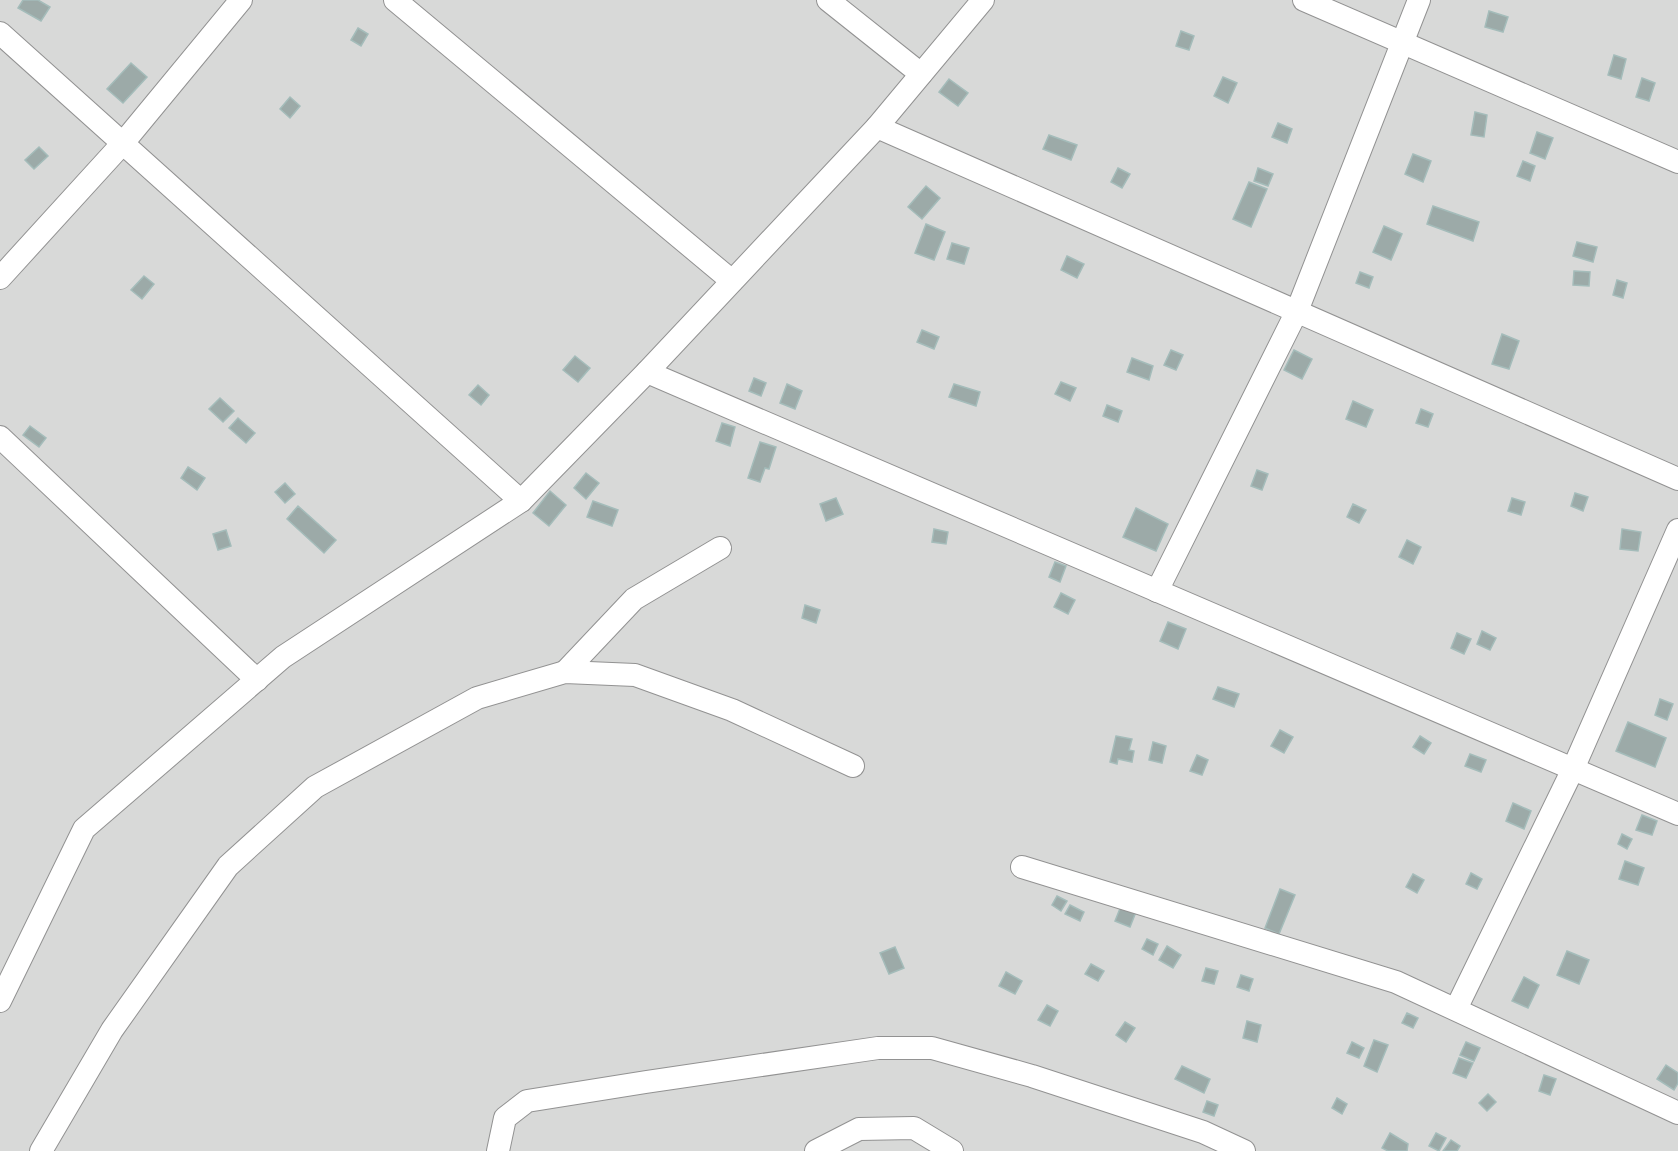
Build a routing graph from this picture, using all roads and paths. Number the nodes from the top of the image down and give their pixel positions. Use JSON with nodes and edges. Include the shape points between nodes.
{"nodes":[{"id":1,"x":241,"y":0,"type":"edge"},
{"id":2,"x":395,"y":0,"type":"edge"},
{"id":3,"x":828,"y":0,"type":"edge"},
{"id":4,"x":983,"y":0,"type":"edge"},
{"id":5,"x":1304,"y":0,"type":"edge"},
{"id":6,"x":1419,"y":0,"type":"edge"},
{"id":7,"x":0,"y":33,"type":"edge"},
{"id":8,"x":1403,"y":43,"type":"junction"},
{"id":9,"x":921,"y":74,"type":"junction"},
{"id":10,"x":877,"y":127,"type":"junction"},
{"id":11,"x":123,"y":143,"type":"junction"},
{"id":12,"x":1678,"y":162,"type":"edge"},
{"id":13,"x":0,"y":279,"type":"edge"},
{"id":14,"x":732,"y":281,"type":"junction"},
{"id":15,"x":1297,"y":312,"type":"junction"},
{"id":16,"x":647,"y":372,"type":"junction"},
{"id":17,"x":0,"y":437,"type":"edge"},
{"id":18,"x":1678,"y":479,"type":"edge"},
{"id":19,"x":521,"y":501,"type":"junction"},
{"id":20,"x":1678,"y":530,"type":"edge"},
{"id":21,"x":720,"y":548,"type":"dead end"},
{"id":22,"x":1157,"y":591,"type":"junction"},
{"id":23,"x":565,"y":672,"type":"junction"},
{"id":24,"x":256,"y":680,"type":"junction"},
{"id":25,"x":852,"y":766,"type":"dead end"},
{"id":26,"x":1573,"y":769,"type":"junction"},
{"id":27,"x":1678,"y":814,"type":"edge"},
{"id":28,"x":1022,"y":867,"type":"dead end"},
{"id":29,"x":0,"y":1000,"type":"edge"},
{"id":30,"x":1456,"y":1010,"type":"junction"},
{"id":31,"x":1678,"y":1113,"type":"edge"},
{"id":32,"x":41,"y":1151,"type":"edge"},
{"id":33,"x":498,"y":1151,"type":"edge"},
{"id":34,"x":816,"y":1151,"type":"edge"},
{"id":35,"x":952,"y":1151,"type":"edge"},
{"id":36,"x":1244,"y":1151,"type":"edge"}],
"edges":[{"from":1,"to":11,"type":"street"},
{"from":2,"to":14,"type":"street"},
{"from":3,"to":9,"type":"street"},
{"from":4,"to":9,"type":"street"},
{"from":5,"to":8,"type":"street"},
{"from":6,"to":8,"type":"street"},
{"from":7,"to":11,"type":"street"},
{"from":8,"to":12,"type":"street"},
{"from":8,"to":15,"type":"street"},
{"from":9,"to":10,"type":"street"},
{"from":10,"to":14,"type":"street"},
{"from":10,"to":15,"type":"street"},
{"from":11,"to":13,"type":"street"},
{"from":11,"to":19,"type":"street"},
{"from":14,"to":16,"type":"street"},
{"from":15,"to":18,"type":"street"},
{"from":15,"to":22,"type":"street"},
{"from":16,"to":19,"type":"street"},
{"from":16,"to":22,"type":"street"},
{"from":17,"to":24,"type":"street"},
{"from":19,"to":24,"type":"street","via":[[283,657]]},
{"from":20,"to":26,"type":"street"},
{"from":21,"to":23,"type":"street","via":[[634,599]]},
{"from":22,"to":26,"type":"street"},
{"from":23,"to":25,"type":"street","via":[[635,675],[732,710]]},
{"from":23,"to":32,"type":"street","via":[[477,698],[315,787],[228,866],[112,1030]]},
{"from":24,"to":29,"type":"street","via":[[84,829]]},
{"from":26,"to":27,"type":"street"},
{"from":26,"to":30,"type":"street"},
{"from":28,"to":30,"type":"street","via":[[1396,982]]},
{"from":30,"to":31,"type":"street"},
{"from":33,"to":36,"type":"street","via":[[506,1118],[528,1101],[878,1048],[932,1048],[1203,1132]]},
{"from":34,"to":35,"type":"street","via":[[859,1129],[914,1128]]}]}
